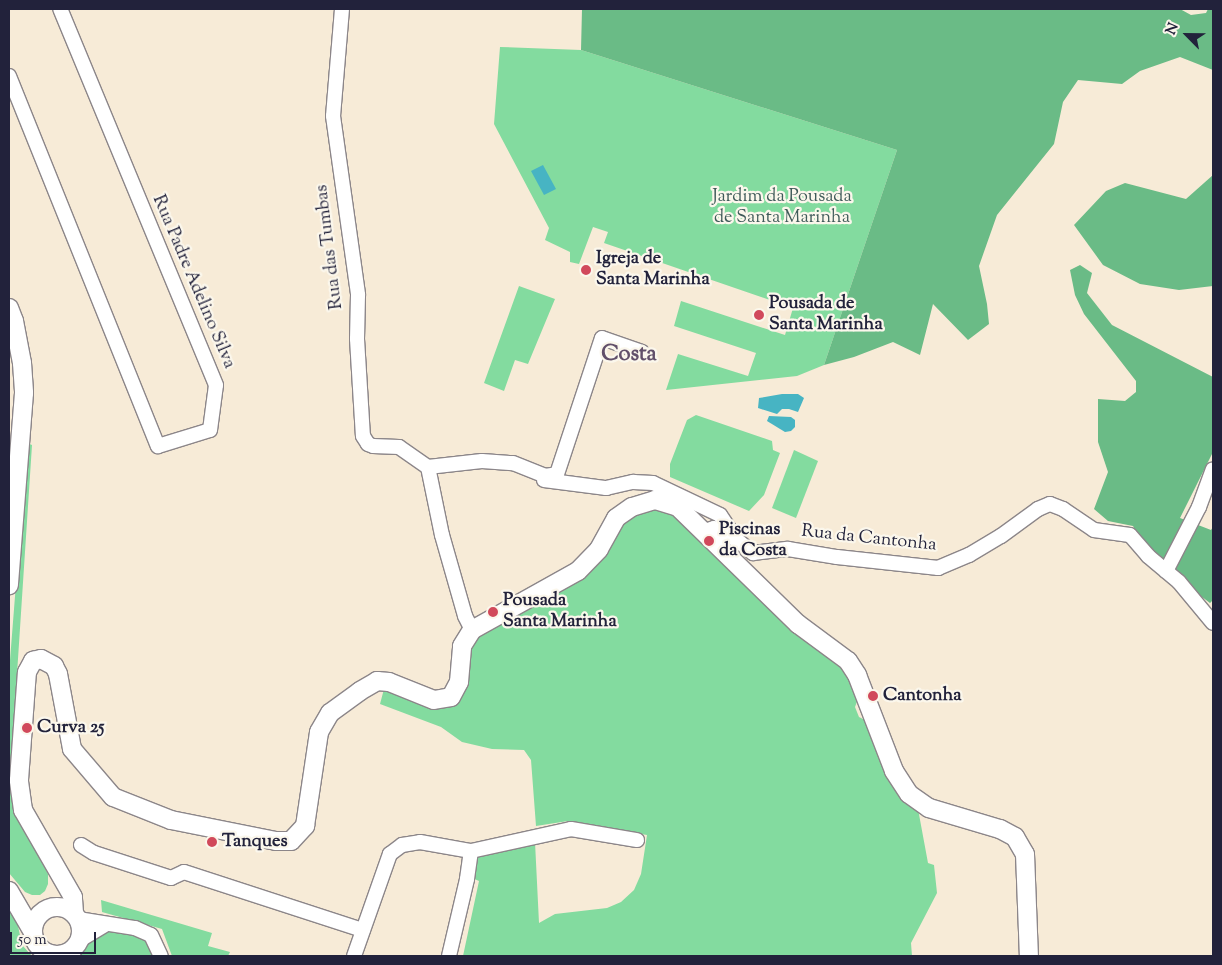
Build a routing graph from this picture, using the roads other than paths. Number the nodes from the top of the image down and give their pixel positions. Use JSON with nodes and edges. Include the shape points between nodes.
{"nodes":[{"id":1,"x":60,"y":9,"type":"edge"},
{"id":2,"x":342,"y":9,"type":"edge"},
{"id":3,"x":9,"y":76,"type":"edge"},
{"id":4,"x":9,"y":308,"type":"edge"},
{"id":5,"x":642,"y":352,"type":"dead end"},
{"id":6,"x":428,"y":467,"type":"junction"},
{"id":7,"x":527,"y":469,"type":"junction"},
{"id":8,"x":1213,"y":470,"type":"edge"},
{"id":9,"x":705,"y":531,"type":"junction"},
{"id":10,"x":737,"y":540,"type":"junction"},
{"id":11,"x":1166,"y":571,"type":"junction"},
{"id":12,"x":9,"y":585,"type":"edge"},
{"id":13,"x":1213,"y":623,"type":"edge"},
{"id":14,"x":472,"y":630,"type":"junction"},
{"id":15,"x":637,"y":840,"type":"dead end"},
{"id":16,"x":80,"y":845,"type":"dead end"},
{"id":17,"x":471,"y":851,"type":"junction"},
{"id":18,"x":62,"y":881,"type":"junction"},
{"id":19,"x":11,"y":894,"type":"edge"},
{"id":20,"x":48,"y":909,"type":"junction"},
{"id":21,"x":76,"y":916,"type":"junction"},
{"id":22,"x":107,"y":924,"type":"junction"},
{"id":23,"x":363,"y":930,"type":"junction"},
{"id":24,"x":33,"y":932,"type":"junction"},
{"id":25,"x":76,"y":948,"type":"edge"},
{"id":26,"x":49,"y":955,"type":"edge"},
{"id":27,"x":161,"y":956,"type":"edge"},
{"id":28,"x":354,"y":956,"type":"edge"},
{"id":29,"x":449,"y":956,"type":"edge"},
{"id":30,"x":1029,"y":956,"type":"edge"}],
"edges":[{"from":1,"to":3,"type":"street","name":"Rua Padre Adelino Silva","via":[[216,385],[210,430],[158,446]]},
{"from":2,"to":6,"type":"street","name":"Rua das Tumbas","via":[[333,116],[357,288],[363,436],[368,444],[374,446],[399,447]]},
{"from":4,"to":12,"type":"street","via":[[22,363],[24,393]]},
{"from":5,"to":7,"type":"street","via":[[602,338],[558,474],[545,476]]},
{"from":6,"to":7,"type":"street","via":[[482,462],[513,463]]},
{"from":6,"to":14,"type":"street","via":[[442,535]]},
{"from":7,"to":10,"type":"street","via":[[547,482],[606,488],[633,482],[654,483],[720,515]]},
{"from":8,"to":11,"type":"street","via":[[1199,507]]},
{"from":9,"to":10,"type":"street","name":"Rua da Cantonha","via":[[714,528]]},
{"from":9,"to":14,"type":"street","via":[[678,507],[655,500],[632,507],[616,518],[599,549],[578,571]]},
{"from":9,"to":30,"type":"street","via":[[798,624],[848,661],[857,675],[894,771],[910,794],[929,808],[1000,829],[1016,838],[1025,854]]},
{"from":10,"to":11,"type":"street","name":"Rua da Cantonha","via":[[753,553],[788,549],[938,568],[969,555],[1050,504],[1094,530],[1130,535]]},
{"from":11,"to":13,"type":"street","name":"Rua da Cantonha"},
{"from":14,"to":18,"type":"street","via":[[462,646],[459,682],[451,697],[434,700],[390,682],[377,681],[330,713],[319,732],[305,826],[291,841],[276,841],[171,820],[113,797],[72,749],[54,666],[41,659],[34,660],[26,672],[19,780],[23,810]]},
{"from":15,"to":17,"type":"street","via":[[570,829]]},
{"from":16,"to":23,"type":"street","via":[[94,853],[171,878],[184,872]]},
{"from":17,"to":23,"type":"street","via":[[420,842],[402,845],[390,854]]},
{"from":17,"to":29,"type":"street"},
{"from":18,"to":20,"type":"street"},
{"from":18,"to":21,"type":"street","via":[[73,897]]},
{"from":19,"to":20,"type":"street"},
{"from":19,"to":24,"type":"street"},
{"from":20,"to":21,"type":"street","via":[[63,907]]},
{"from":20,"to":24,"type":"street","via":[[36,919]]},
{"from":21,"to":22,"type":"street"},
{"from":21,"to":25,"type":"street","via":[[82,933]]},
{"from":22,"to":25,"type":"street"},
{"from":22,"to":27,"type":"street","via":[[151,934]]},
{"from":23,"to":28,"type":"street"},
{"from":24,"to":26,"type":"street","via":[[37,946]]},
{"from":25,"to":26,"type":"street","via":[[63,955]]}]}
